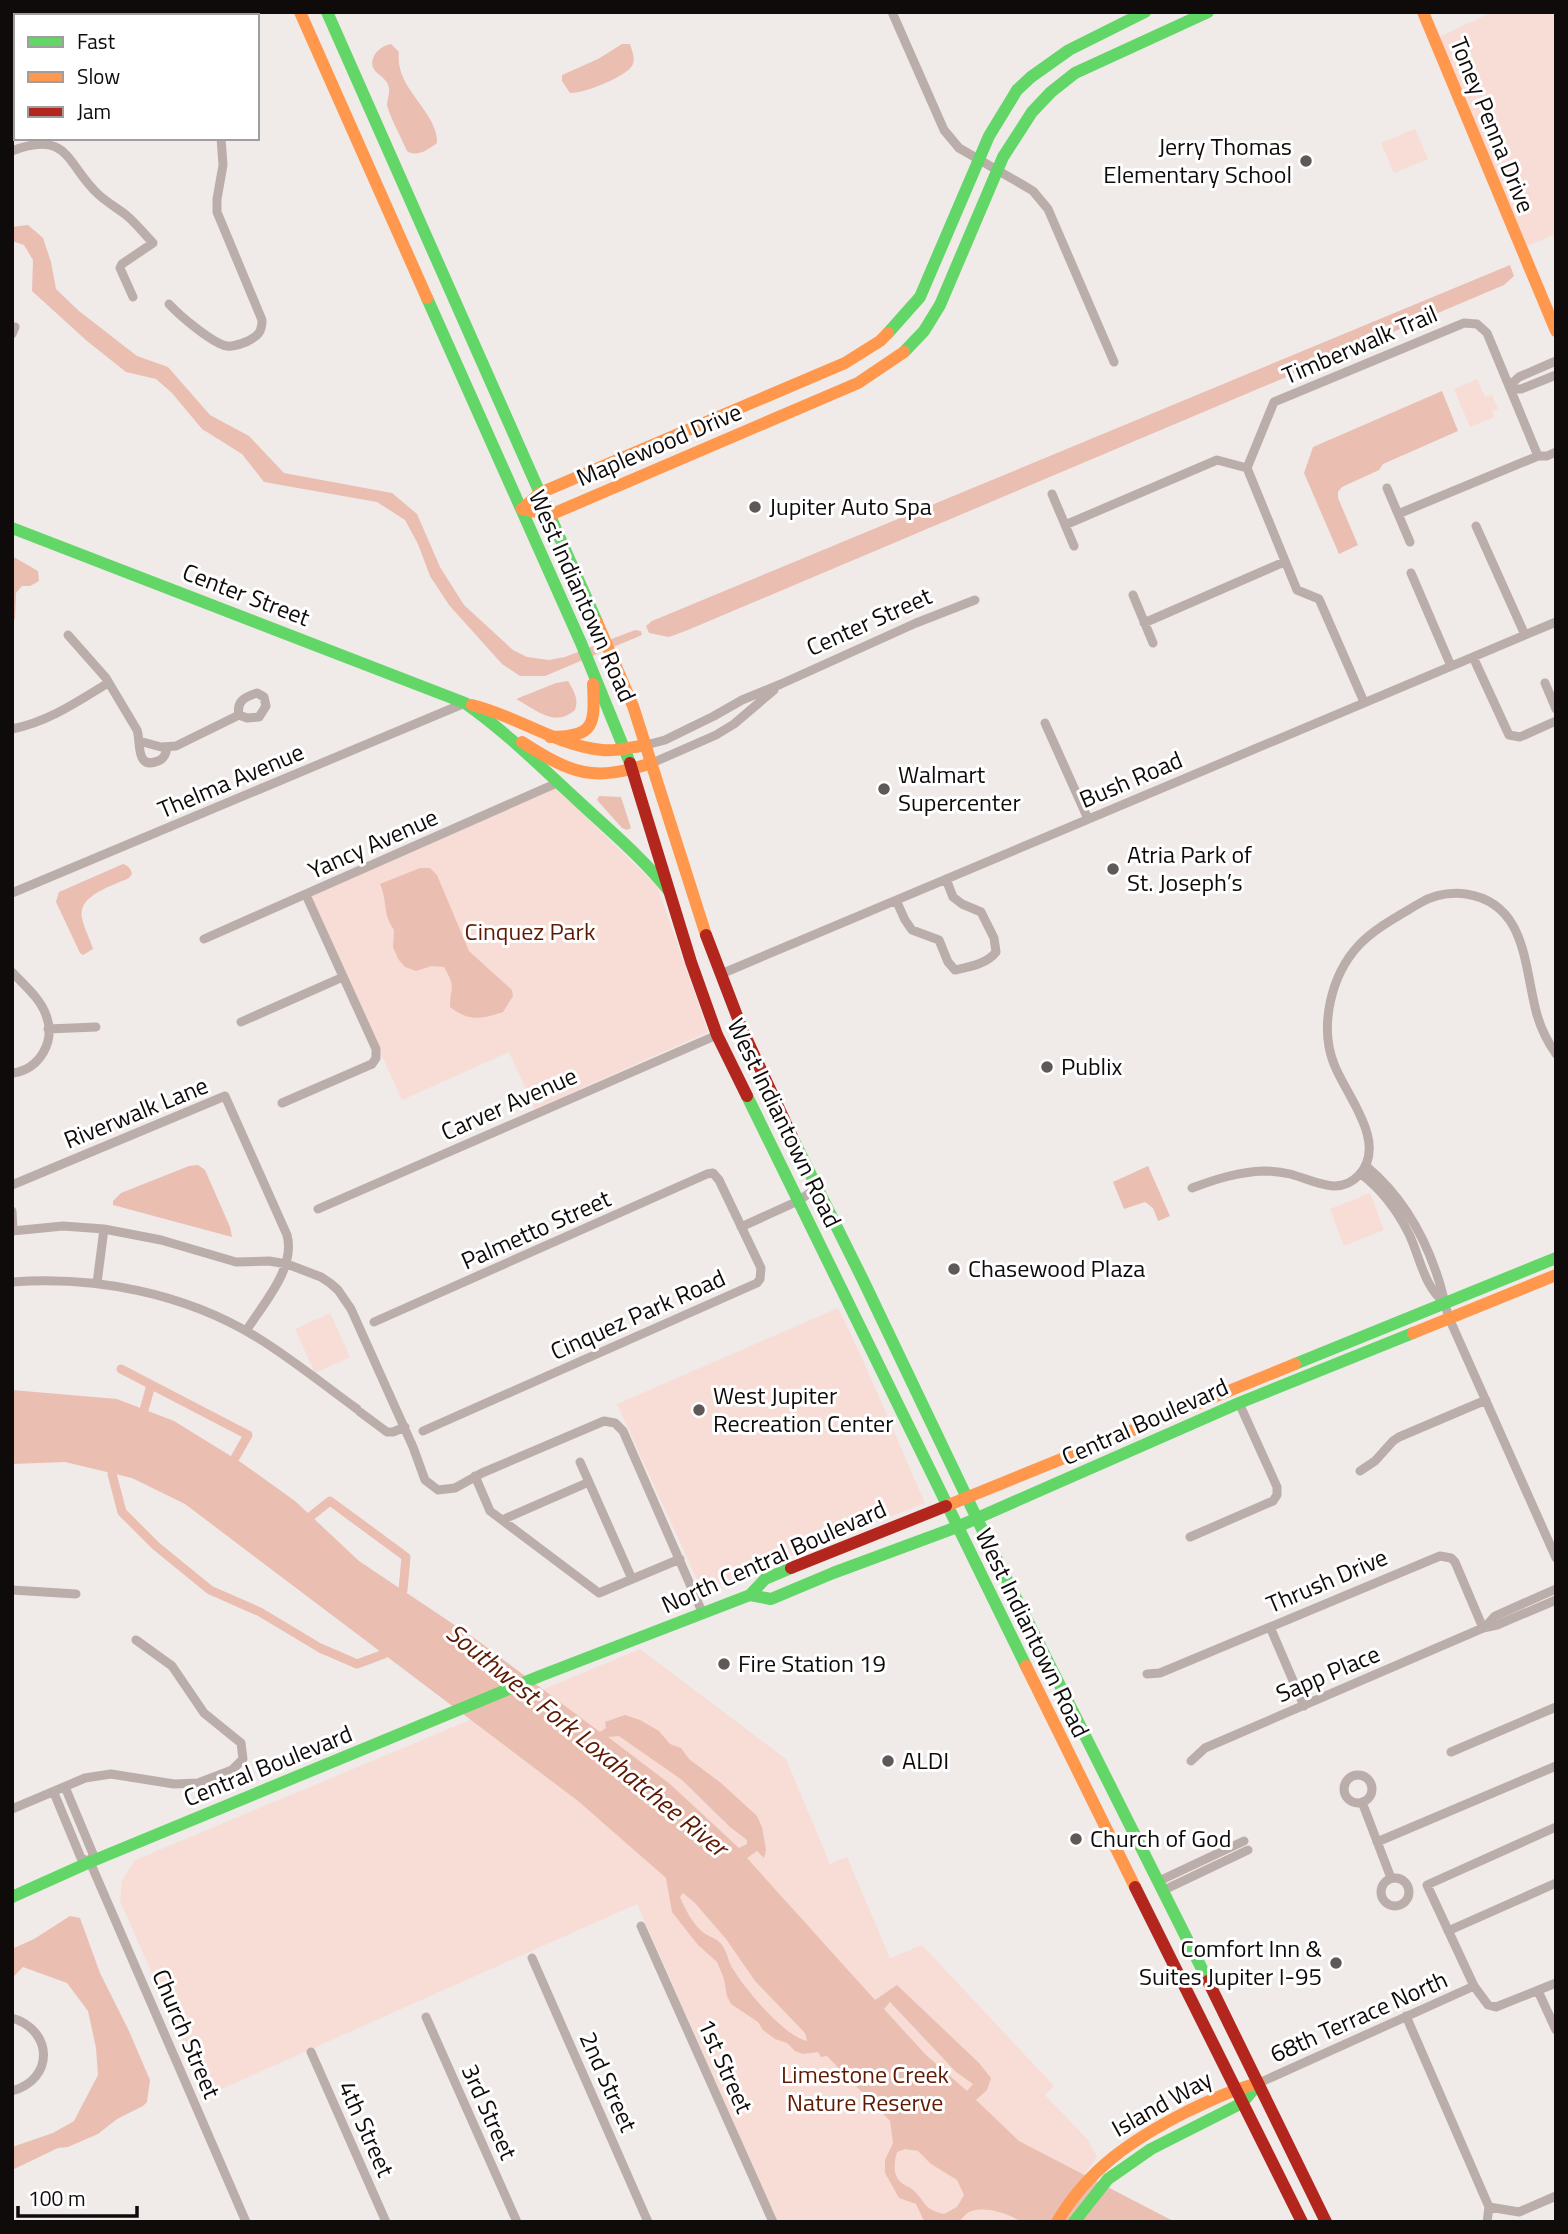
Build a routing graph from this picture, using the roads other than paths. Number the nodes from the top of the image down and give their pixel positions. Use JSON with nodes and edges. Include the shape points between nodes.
{"nodes":[{"id":1,"x":300,"y":12,"type":"edge"},
{"id":2,"x":327,"y":12,"type":"edge"},
{"id":3,"x":892,"y":12,"type":"edge"},
{"id":4,"x":1145,"y":12,"type":"edge"},
{"id":5,"x":1208,"y":12,"type":"edge"},
{"id":6,"x":1423,"y":12,"type":"edge"},
{"id":7,"x":221,"y":140,"type":"edge"},
{"id":8,"x":22,"y":142,"type":"edge"},
{"id":9,"x":12,"y":151,"type":"edge"},
{"id":10,"x":979,"y":160,"type":"junction"},
{"id":11,"x":997,"y":170,"type":"junction"},
{"id":12,"x":133,"y":297,"type":"dead end"},
{"id":13,"x":169,"y":304,"type":"dead end"},
{"id":14,"x":1556,"y":331,"type":"edge"},
{"id":15,"x":1556,"y":361,"type":"edge"},
{"id":16,"x":1114,"y":362,"type":"dead end"},
{"id":17,"x":1556,"y":375,"type":"edge"},
{"id":18,"x":1509,"y":386,"type":"junction"},
{"id":19,"x":1556,"y":452,"type":"edge"},
{"id":20,"x":1538,"y":456,"type":"junction"},
{"id":21,"x":1247,"y":468,"type":"junction"},
{"id":22,"x":1387,"y":488,"type":"dead end"},
{"id":23,"x":540,"y":493,"type":"junction"},
{"id":24,"x":1052,"y":494,"type":"dead end"},
{"id":25,"x":522,"y":509,"type":"junction"},
{"id":26,"x":1398,"y":514,"type":"junction"},
{"id":27,"x":550,"y":515,"type":"junction"},
{"id":28,"x":1065,"y":525,"type":"junction"},
{"id":29,"x":1476,"y":526,"type":"dead end"},
{"id":30,"x":12,"y":528,"type":"edge"},
{"id":31,"x":1410,"y":542,"type":"dead end"},
{"id":32,"x":1073,"y":546,"type":"dead end"},
{"id":33,"x":1284,"y":562,"type":"junction"},
{"id":34,"x":1411,"y":573,"type":"dead end"},
{"id":35,"x":1133,"y":595,"type":"dead end"},
{"id":36,"x":975,"y":600,"type":"dead end"},
{"id":37,"x":1556,"y":622,"type":"edge"},
{"id":38,"x":1144,"y":623,"type":"junction"},
{"id":39,"x":68,"y":635,"type":"dead end"},
{"id":40,"x":1525,"y":635,"type":"junction"},
{"id":41,"x":1153,"y":643,"type":"dead end"},
{"id":42,"x":1473,"y":657,"type":"junction"},
{"id":43,"x":1451,"y":666,"type":"junction"},
{"id":44,"x":592,"y":668,"type":"junction"},
{"id":45,"x":108,"y":683,"type":"junction"},
{"id":46,"x":1545,"y":683,"type":"dead end"},
{"id":47,"x":781,"y":684,"type":"junction"},
{"id":48,"x":1364,"y":702,"type":"junction"},
{"id":49,"x":465,"y":704,"type":"junction"},
{"id":50,"x":1556,"y":709,"type":"edge"},
{"id":51,"x":239,"y":715,"type":"dead end"},
{"id":52,"x":492,"y":722,"type":"junction"},
{"id":53,"x":1556,"y":722,"type":"edge"},
{"id":54,"x":1045,"y":723,"type":"dead end"},
{"id":55,"x":12,"y":729,"type":"edge"},
{"id":56,"x":551,"y":737,"type":"junction"},
{"id":57,"x":139,"y":741,"type":"junction"},
{"id":58,"x":646,"y":745,"type":"junction"},
{"id":59,"x":167,"y":748,"type":"junction"},
{"id":60,"x":626,"y":749,"type":"junction"},
{"id":61,"x":652,"y":763,"type":"junction"},
{"id":62,"x":633,"y":769,"type":"junction"},
{"id":63,"x":557,"y":783,"type":"junction"},
{"id":64,"x":1088,"y":819,"type":"junction"},
{"id":65,"x":946,"y":879,"type":"junction"},
{"id":66,"x":12,"y":893,"type":"edge"},
{"id":67,"x":671,"y":894,"type":"junction"},
{"id":68,"x":306,"y":895,"type":"junction"},
{"id":69,"x":896,"y":900,"type":"junction"},
{"id":70,"x":204,"y":939,"type":"dead end"},
{"id":71,"x":12,"y":972,"type":"edge"},
{"id":72,"x":721,"y":974,"type":"junction"},
{"id":73,"x":343,"y":977,"type":"junction"},
{"id":74,"x":241,"y":1023,"type":"dead end"},
{"id":75,"x":96,"y":1027,"type":"dead end"},
{"id":76,"x":48,"y":1029,"type":"junction"},
{"id":77,"x":717,"y":1035,"type":"junction"},
{"id":78,"x":1556,"y":1054,"type":"edge"},
{"id":79,"x":13,"y":1073,"type":"edge"},
{"id":80,"x":282,"y":1103,"type":"dead end"},
{"id":81,"x":1364,"y":1170,"type":"junction"},
{"id":82,"x":713,"y":1174,"type":"joint"},
{"id":83,"x":12,"y":1185,"type":"edge"},
{"id":84,"x":1192,"y":1188,"type":"dead end"},
{"id":85,"x":820,"y":1193,"type":"junction"},
{"id":86,"x":798,"y":1201,"type":"junction"},
{"id":87,"x":318,"y":1209,"type":"dead end"},
{"id":88,"x":12,"y":1211,"type":"edge"},
{"id":89,"x":741,"y":1227,"type":"junction"},
{"id":90,"x":104,"y":1229,"type":"junction"},
{"id":91,"x":13,"y":1231,"type":"edge"},
{"id":92,"x":1556,"y":1258,"type":"edge"},
{"id":93,"x":287,"y":1264,"type":"junction"},
{"id":94,"x":1556,"y":1275,"type":"edge"},
{"id":95,"x":12,"y":1282,"type":"edge"},
{"id":96,"x":97,"y":1283,"type":"junction"},
{"id":97,"x":1445,"y":1303,"type":"junction"},
{"id":98,"x":1450,"y":1318,"type":"junction"},
{"id":99,"x":374,"y":1322,"type":"dead end"},
{"id":100,"x":246,"y":1331,"type":"junction"},
{"id":101,"x":1254,"y":1379,"type":"junction"},
{"id":102,"x":1262,"y":1394,"type":"junction"},
{"id":103,"x":1486,"y":1400,"type":"junction"},
{"id":104,"x":1239,"y":1403,"type":"junction"},
{"id":105,"x":1185,"y":1408,"type":"junction"},
{"id":106,"x":404,"y":1427,"type":"junction"},
{"id":107,"x":423,"y":1431,"type":"dead end"},
{"id":108,"x":1125,"y":1453,"type":"junction"},
{"id":109,"x":580,"y":1462,"type":"dead end"},
{"id":110,"x":1360,"y":1471,"type":"dead end"},
{"id":111,"x":475,"y":1476,"type":"junction"},
{"id":112,"x":589,"y":1482,"type":"junction"},
{"id":113,"x":966,"y":1497,"type":"junction"},
{"id":114,"x":946,"y":1505,"type":"junction"},
{"id":115,"x":977,"y":1518,"type":"junction"},
{"id":116,"x":502,"y":1520,"type":"junction"},
{"id":117,"x":957,"y":1527,"type":"junction"},
{"id":118,"x":1190,"y":1537,"type":"dead end"},
{"id":119,"x":1556,"y":1558,"type":"edge"},
{"id":120,"x":680,"y":1559,"type":"junction"},
{"id":121,"x":632,"y":1579,"type":"junction"},
{"id":122,"x":1556,"y":1589,"type":"edge"},
{"id":123,"x":12,"y":1590,"type":"edge"},
{"id":124,"x":76,"y":1594,"type":"dead end"},
{"id":125,"x":750,"y":1595,"type":"junction"},
{"id":126,"x":1556,"y":1600,"type":"edge"},
{"id":127,"x":703,"y":1614,"type":"junction"},
{"id":128,"x":1270,"y":1627,"type":"junction"},
{"id":129,"x":1483,"y":1628,"type":"junction"},
{"id":130,"x":136,"y":1640,"type":"dead end"},
{"id":131,"x":1147,"y":1674,"type":"dead end"},
{"id":132,"x":540,"y":1676,"type":"joint"},
{"id":133,"x":1304,"y":1706,"type":"junction"},
{"id":134,"x":1556,"y":1707,"type":"edge"},
{"id":135,"x":1451,"y":1752,"type":"dead end"},
{"id":136,"x":1191,"y":1760,"type":"dead end"},
{"id":137,"x":1556,"y":1766,"type":"edge"},
{"id":138,"x":65,"y":1787,"type":"junction"},
{"id":139,"x":54,"y":1793,"type":"junction"},
{"id":140,"x":1362,"y":1802,"type":"dead end"},
{"id":141,"x":12,"y":1809,"type":"edge"},
{"id":142,"x":1556,"y":1827,"type":"edge"},
{"id":143,"x":1377,"y":1842,"type":"junction"},
{"id":144,"x":90,"y":1862,"type":"junction"},
{"id":145,"x":1391,"y":1878,"type":"dead end"},
{"id":146,"x":1556,"y":1883,"type":"edge"},
{"id":147,"x":1162,"y":1885,"type":"junction"},
{"id":148,"x":12,"y":1897,"type":"edge"},
{"id":149,"x":641,"y":1926,"type":"dead end"},
{"id":150,"x":1448,"y":1931,"type":"junction"},
{"id":151,"x":532,"y":1958,"type":"dead end"},
{"id":152,"x":1556,"y":1983,"type":"edge"},
{"id":153,"x":1474,"y":1986,"type":"junction"},
{"id":154,"x":1538,"y":1991,"type":"junction"},
{"id":155,"x":1406,"y":2016,"type":"junction"},
{"id":156,"x":426,"y":2017,"type":"dead end"},
{"id":157,"x":12,"y":2018,"type":"edge"},
{"id":158,"x":1556,"y":2031,"type":"edge"},
{"id":159,"x":311,"y":2052,"type":"dead end"},
{"id":160,"x":1259,"y":2083,"type":"junction"},
{"id":161,"x":1236,"y":2088,"type":"junction"},
{"id":162,"x":12,"y":2091,"type":"edge"},
{"id":163,"x":1242,"y":2103,"type":"junction"},
{"id":164,"x":1556,"y":2196,"type":"edge"},
{"id":165,"x":1489,"y":2207,"type":"junction"},
{"id":166,"x":246,"y":2222,"type":"edge"},
{"id":167,"x":386,"y":2222,"type":"edge"},
{"id":168,"x":517,"y":2222,"type":"edge"},
{"id":169,"x":648,"y":2222,"type":"edge"},
{"id":170,"x":773,"y":2222,"type":"edge"},
{"id":171,"x":1056,"y":2222,"type":"edge"},
{"id":172,"x":1074,"y":2222,"type":"edge"},
{"id":173,"x":1302,"y":2222,"type":"edge"},
{"id":174,"x":1326,"y":2222,"type":"edge"},
{"id":175,"x":1487,"y":2222,"type":"edge"}],
"edges":[{"from":1,"to":25,"type":"street","name":"West Indiantown Road"},
{"from":2,"to":23,"type":"street","name":"West Indiantown Road"},
{"from":3,"to":10,"type":"street","via":[[947,135]]},
{"from":4,"to":10,"type":"street","name":"Maplewood Drive","via":[[1057,56],[1030,76],[998,118]]},
{"from":5,"to":11,"type":"street","name":"Maplewood Drive","via":[[1093,63],[1058,85],[1020,125]]},
{"from":6,"to":14,"type":"street","name":"Toney Penna Drive"},
{"from":7,"to":13,"type":"street","via":[[217,212],[262,328],[246,342],[220,345]]},
{"from":8,"to":9,"type":"street"},
{"from":8,"to":12,"type":"street","via":[[65,152],[98,195],[129,217],[153,243],[121,264]]},
{"from":10,"to":11,"type":"street"},
{"from":10,"to":23,"type":"street","name":"Maplewood Drive","via":[[920,297],[880,341],[845,363]]},
{"from":11,"to":16,"type":"street","via":[[1033,191],[1048,209]]},
{"from":11,"to":27,"type":"street","name":"Maplewood Drive","via":[[945,298],[922,332],[893,361],[858,383]]},
{"from":15,"to":18,"type":"street"},
{"from":17,"to":18,"type":"street","via":[[1521,389]]},
{"from":18,"to":20,"type":"street","name":"Timberwalk Trail"},
{"from":18,"to":21,"type":"street","name":"Timberwalk Trail","via":[[1487,333],[1476,324],[1464,323],[1274,402]]},
{"from":19,"to":20,"type":"street"},
{"from":20,"to":26,"type":"street"},
{"from":21,"to":28,"type":"street","via":[[1217,460]]},
{"from":21,"to":33,"type":"street"},
{"from":22,"to":26,"type":"street"},
{"from":23,"to":25,"type":"street","name":"Maplewood Drive"},
{"from":23,"to":27,"type":"street","name":"West Indiantown Road"},
{"from":24,"to":28,"type":"street"},
{"from":25,"to":27,"type":"street"},
{"from":25,"to":44,"type":"street","name":"West Indiantown Road"},
{"from":26,"to":31,"type":"street"},
{"from":27,"to":58,"type":"street","name":"West Indiantown Road"},
{"from":28,"to":32,"type":"street"},
{"from":29,"to":40,"type":"street"},
{"from":30,"to":49,"type":"street","name":"Center Street"},
{"from":33,"to":38,"type":"street"},
{"from":33,"to":48,"type":"street","via":[[1297,590],[1319,599]]},
{"from":34,"to":43,"type":"street"},
{"from":35,"to":38,"type":"street"},
{"from":36,"to":47,"type":"street","name":"Center Street"},
{"from":37,"to":40,"type":"street","name":"Bush Road"},
{"from":38,"to":41,"type":"street"},
{"from":39,"to":45,"type":"street"},
{"from":40,"to":42,"type":"street","name":"Bush Road"},
{"from":42,"to":43,"type":"street","name":"Bush Road"},
{"from":42,"to":53,"type":"street","via":[[1509,735],[1520,737]]},
{"from":43,"to":48,"type":"street","name":"Bush Road"},
{"from":44,"to":56,"type":"street","via":[[595,706],[591,723],[572,738]]},
{"from":44,"to":60,"type":"street","name":"West Indiantown Road"},
{"from":45,"to":55,"type":"street","via":[[54,715]]},
{"from":45,"to":57,"type":"street"},
{"from":46,"to":50,"type":"street"},
{"from":47,"to":58,"type":"street","name":"Center Street"},
{"from":47,"to":61,"type":"street","name":"Center Street","via":[[725,729]]},
{"from":48,"to":64,"type":"street","name":"Bush Road"},
{"from":49,"to":52,"type":"street","name":"Center Street"},
{"from":49,"to":56,"type":"street","name":"Center Street","via":[[497,711]]},
{"from":49,"to":66,"type":"street","name":"Thelma Avenue"},
{"from":51,"to":59,"type":"street","via":[[182,745]]},
{"from":52,"to":62,"type":"street","via":[[571,771],[595,776]]},
{"from":52,"to":63,"type":"street","name":"Center Street"},
{"from":54,"to":64,"type":"street"},
{"from":56,"to":60,"type":"street","name":"Center Street","via":[[605,751]]},
{"from":57,"to":59,"type":"street"},
{"from":57,"to":59,"type":"street","via":[[141,758],[152,763],[162,759]]},
{"from":58,"to":60,"type":"street","name":"Center Street"},
{"from":58,"to":61,"type":"street","name":"West Indiantown Road"},
{"from":60,"to":62,"type":"street","name":"West Indiantown Road"},
{"from":61,"to":62,"type":"street"},
{"from":61,"to":72,"type":"street","name":"West Indiantown Road"},
{"from":62,"to":67,"type":"street","name":"West Indiantown Road"},
{"from":63,"to":67,"type":"street","name":"Center Street","via":[[655,873]]},
{"from":63,"to":68,"type":"street","name":"Yancy Avenue"},
{"from":64,"to":65,"type":"street","name":"Bush Road"},
{"from":65,"to":69,"type":"street","name":"Bush Road"},
{"from":65,"to":69,"type":"street","via":[[953,897],[981,912],[994,938],[992,957],[955,970],[939,940],[912,930]]},
{"from":67,"to":77,"type":"street","name":"West Indiantown Road"},
{"from":68,"to":70,"type":"street","name":"Yancy Avenue"},
{"from":68,"to":73,"type":"street"},
{"from":69,"to":72,"type":"street","name":"Bush Road"},
{"from":71,"to":76,"type":"street","via":[[33,994],[46,1015]]},
{"from":72,"to":85,"type":"street","name":"West Indiantown Road","via":[[773,1099]]},
{"from":73,"to":74,"type":"street"},
{"from":73,"to":80,"type":"street","via":[[376,1058],[372,1064]]},
{"from":75,"to":76,"type":"street"},
{"from":76,"to":79,"type":"street","via":[[47,1048],[38,1062]]},
{"from":77,"to":86,"type":"street","name":"West Indiantown Road"},
{"from":77,"to":87,"type":"street","name":"Carver Avenue"},
{"from":78,"to":81,"type":"street","via":[[1539,1022],[1518,933],[1505,914],[1477,896],[1453,893],[1432,897],[1369,936],[1343,969],[1332,996],[1331,1054],[1363,1120],[1369,1151]]},
{"from":81,"to":84,"type":"street","via":[[1352,1182],[1334,1187],[1269,1171]]},
{"from":81,"to":97,"type":"street","via":[[1390,1188],[1410,1216]]},
{"from":82,"to":89,"type":"street","name":"Cinquez Park Road"},
{"from":82,"to":99,"type":"street","name":"Palmetto Street"},
{"from":83,"to":93,"type":"street","name":"Riverwalk Lane","via":[[225,1096],[287,1235]]},
{"from":85,"to":86,"type":"street"},
{"from":85,"to":113,"type":"street","name":"West Indiantown Road"},
{"from":86,"to":89,"type":"street"},
{"from":86,"to":114,"type":"street","name":"West Indiantown Road"},
{"from":88,"to":91,"type":"street"},
{"from":89,"to":107,"type":"street","name":"Cinquez Park Road","via":[[761,1268],[757,1283]]},
{"from":90,"to":91,"type":"street","via":[[63,1226]]},
{"from":90,"to":93,"type":"street","via":[[236,1262]]},
{"from":90,"to":96,"type":"street"},
{"from":92,"to":97,"type":"street","name":"Central Boulevard"},
{"from":93,"to":100,"type":"street"},
{"from":93,"to":106,"type":"street","via":[[321,1277],[345,1299]]},
{"from":94,"to":98,"type":"street","name":"Central Boulevard"},
{"from":95,"to":96,"type":"street"},
{"from":96,"to":100,"type":"street","via":[[175,1300]]},
{"from":97,"to":98,"type":"street"},
{"from":97,"to":101,"type":"street","name":"Central Boulevard"},
{"from":98,"to":102,"type":"street","name":"Central Boulevard"},
{"from":98,"to":103,"type":"street"},
{"from":100,"to":106,"type":"street","via":[[387,1432]]},
{"from":101,"to":102,"type":"street"},
{"from":101,"to":105,"type":"street","name":"Central Boulevard"},
{"from":102,"to":104,"type":"street","name":"Central Boulevard"},
{"from":103,"to":110,"type":"street","via":[[1399,1437]]},
{"from":103,"to":119,"type":"street"},
{"from":104,"to":108,"type":"street","name":"Central Boulevard"},
{"from":104,"to":118,"type":"street","via":[[1277,1495],[1273,1501]]},
{"from":105,"to":108,"type":"street","via":[[1138,1437]]},
{"from":105,"to":113,"type":"street","name":"Central Boulevard"},
{"from":106,"to":111,"type":"street","via":[[425,1480],[433,1488],[449,1490]]},
{"from":108,"to":115,"type":"street","name":"Central Boulevard"},
{"from":109,"to":112,"type":"street"},
{"from":111,"to":116,"type":"street","via":[[490,1511]]},
{"from":111,"to":120,"type":"street","via":[[604,1421],[615,1423],[623,1431]]},
{"from":112,"to":116,"type":"street"},
{"from":112,"to":121,"type":"street"},
{"from":113,"to":114,"type":"street","name":"Central Boulevard"},
{"from":113,"to":115,"type":"street","name":"West Indiantown Road"},
{"from":114,"to":117,"type":"street","name":"West Indiantown Road"},
{"from":114,"to":125,"type":"street","name":"North Central Boulevard","via":[[765,1579]]},
{"from":115,"to":117,"type":"street","name":"Central Boulevard"},
{"from":115,"to":147,"type":"street","name":"West Indiantown Road"},
{"from":116,"to":121,"type":"street","via":[[599,1593]]},
{"from":117,"to":125,"type":"street","name":"Central Boulevard","via":[[771,1599]]},
{"from":117,"to":161,"type":"street","name":"West Indiantown Road"},
{"from":120,"to":121,"type":"street"},
{"from":120,"to":127,"type":"street"},
{"from":122,"to":129,"type":"street","name":"Sapp Place","via":[[1495,1616]]},
{"from":123,"to":124,"type":"street"},
{"from":125,"to":127,"type":"street","name":"North Central Boulevard"},
{"from":126,"to":129,"type":"street","name":"Sapp Place"},
{"from":127,"to":132,"type":"street","name":"North Central Boulevard"},
{"from":128,"to":129,"type":"street","name":"Thrush Drive","via":[[1440,1556],[1455,1562]]},
{"from":128,"to":131,"type":"street","name":"Thrush Drive","via":[[1160,1674]]},
{"from":128,"to":133,"type":"street"},
{"from":129,"to":133,"type":"street","name":"Sapp Place"},
{"from":130,"to":138,"type":"street","via":[[172,1666],[204,1713],[241,1743],[243,1759],[232,1770],[198,1783],[111,1774]]},
{"from":132,"to":144,"type":"street","name":"Central Boulevard"},
{"from":133,"to":136,"type":"street","name":"Sapp Place","via":[[1205,1748]]},
{"from":134,"to":135,"type":"street"},
{"from":137,"to":143,"type":"street"},
{"from":138,"to":139,"type":"street"},
{"from":138,"to":144,"type":"street","name":"Church Street","via":[[93,1854]]},
{"from":139,"to":141,"type":"street"},
{"from":139,"to":144,"type":"street","name":"Church Street","via":[[81,1858]]},
{"from":140,"to":143,"type":"street"},
{"from":142,"to":150,"type":"street","via":[[1427,1885]]},
{"from":143,"to":145,"type":"street"},
{"from":144,"to":148,"type":"street","name":"Central Boulevard"},
{"from":144,"to":166,"type":"street","name":"Church Street"},
{"from":146,"to":150,"type":"street"},
{"from":147,"to":147,"type":"street","via":[[1188,1880],[1246,1845]]},
{"from":147,"to":160,"type":"street","name":"West Indiantown Road"},
{"from":149,"to":170,"type":"street","name":"1st Street"},
{"from":150,"to":153,"type":"street"},
{"from":151,"to":169,"type":"street","name":"2nd Street"},
{"from":152,"to":154,"type":"street"},
{"from":153,"to":154,"type":"street","via":[[1488,2005],[1496,2007]]},
{"from":153,"to":155,"type":"street","name":"68th Terrace North"},
{"from":154,"to":158,"type":"street"},
{"from":155,"to":160,"type":"street","name":"68th Terrace North"},
{"from":155,"to":165,"type":"street"},
{"from":156,"to":168,"type":"street","name":"3rd Street"},
{"from":157,"to":162,"type":"street","via":[[34,2031],[44,2058],[35,2080]]},
{"from":159,"to":167,"type":"street","name":"4th Street"},
{"from":160,"to":161,"type":"street","name":"Island Way"},
{"from":160,"to":163,"type":"street"},
{"from":160,"to":174,"type":"street","name":"West Indiantown Road"},
{"from":161,"to":163,"type":"street","name":"West Indiantown Road"},
{"from":161,"to":171,"type":"street","name":"Island Way","via":[[1117,2153],[1077,2192]]},
{"from":163,"to":172,"type":"street","name":"Island Way","via":[[1151,2149],[1108,2179]]},
{"from":163,"to":173,"type":"street","name":"West Indiantown Road"},
{"from":164,"to":165,"type":"street","via":[[1518,2212]]},
{"from":165,"to":175,"type":"street"}]}
